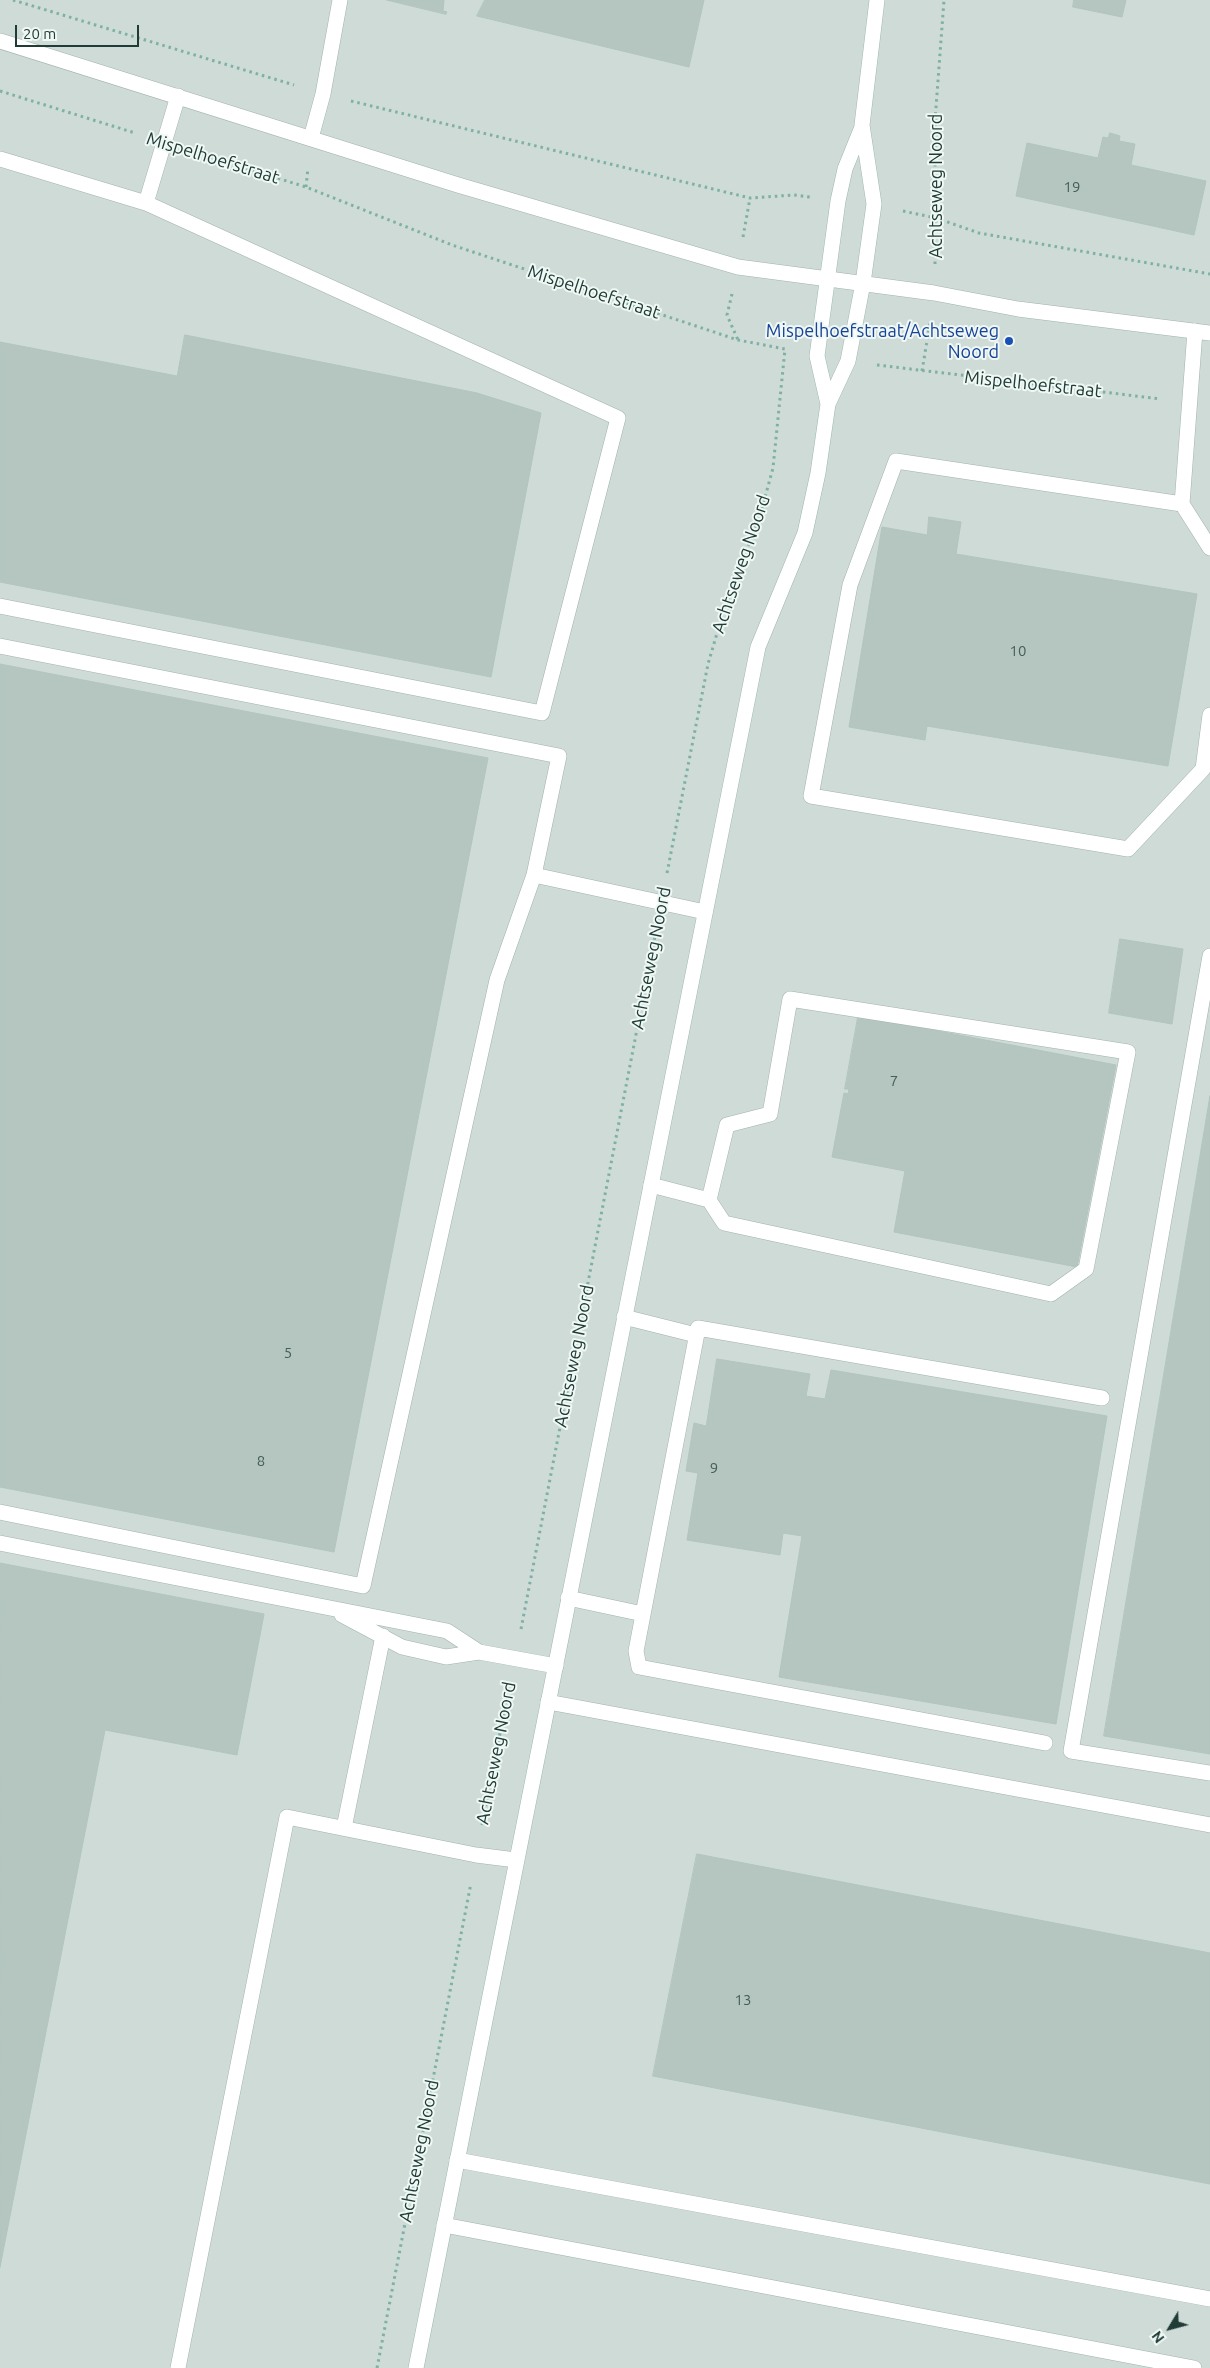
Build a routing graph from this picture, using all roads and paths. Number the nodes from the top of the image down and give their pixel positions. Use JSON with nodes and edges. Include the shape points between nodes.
{"nodes":[{"id":1,"x":13,"y":0,"type":"edge"},
{"id":2,"x":340,"y":0,"type":"edge"},
{"id":3,"x":877,"y":0,"type":"edge"},
{"id":4,"x":944,"y":0,"type":"edge"},
{"id":5,"x":0,"y":41,"type":"edge"},
{"id":6,"x":0,"y":91,"type":"edge"},
{"id":7,"x":323,"y":94,"type":"junction"},
{"id":8,"x":178,"y":96,"type":"junction"},
{"id":9,"x":862,"y":125,"type":"junction"},
{"id":10,"x":311,"y":138,"type":"junction"},
{"id":11,"x":164,"y":142,"type":"junction"},
{"id":12,"x":0,"y":159,"type":"edge"},
{"id":13,"x":838,"y":201,"type":"junction"},
{"id":14,"x":146,"y":203,"type":"junction"},
{"id":15,"x":874,"y":204,"type":"junction"},
{"id":16,"x":936,"y":218,"type":"junction"},
{"id":17,"x":1210,"y":274,"type":"edge"},
{"id":18,"x":828,"y":279,"type":"junction"},
{"id":19,"x":863,"y":283,"type":"junction"},
{"id":20,"x":934,"y":294,"type":"junction"},
{"id":21,"x":1195,"y":331,"type":"junction"},
{"id":22,"x":1210,"y":333,"type":"edge"},
{"id":23,"x":785,"y":349,"type":"junction"},
{"id":24,"x":817,"y":356,"type":"junction"},
{"id":25,"x":848,"y":361,"type":"junction"},
{"id":26,"x":922,"y":371,"type":"junction"},
{"id":27,"x":1189,"y":402,"type":"junction"},
{"id":28,"x":828,"y":404,"type":"junction"},
{"id":29,"x":1182,"y":504,"type":"junction"},
{"id":30,"x":1210,"y":548,"type":"edge"},
{"id":31,"x":0,"y":606,"type":"edge"},
{"id":32,"x":0,"y":646,"type":"edge"},
{"id":33,"x":1210,"y":716,"type":"edge"},
{"id":34,"x":534,"y":875,"type":"junction"},
{"id":35,"x":661,"y":904,"type":"junction"},
{"id":36,"x":705,"y":912,"type":"junction"},
{"id":37,"x":1210,"y":956,"type":"edge"},
{"id":38,"x":651,"y":1185,"type":"junction"},
{"id":39,"x":709,"y":1200,"type":"junction"},
{"id":40,"x":624,"y":1317,"type":"junction"},
{"id":41,"x":696,"y":1335,"type":"junction"},
{"id":42,"x":1102,"y":1398,"type":"dead end"},
{"id":43,"x":0,"y":1512,"type":"edge"},
{"id":44,"x":0,"y":1543,"type":"edge"},
{"id":45,"x":568,"y":1598,"type":"junction"},
{"id":46,"x":327,"y":1607,"type":"junction"},
{"id":47,"x":643,"y":1614,"type":"junction"},
{"id":48,"x":383,"y":1636,"type":"junction"},
{"id":49,"x":479,"y":1652,"type":"junction"},
{"id":50,"x":515,"y":1658,"type":"junction"},
{"id":51,"x":556,"y":1666,"type":"junction"},
{"id":52,"x":548,"y":1702,"type":"junction"},
{"id":53,"x":1045,"y":1743,"type":"dead end"},
{"id":54,"x":1210,"y":1774,"type":"edge"},
{"id":55,"x":1210,"y":1825,"type":"edge"},
{"id":56,"x":344,"y":1828,"type":"junction"},
{"id":57,"x":476,"y":1855,"type":"junction"},
{"id":58,"x":516,"y":1860,"type":"junction"},
{"id":59,"x":457,"y":2160,"type":"junction"},
{"id":60,"x":444,"y":2225,"type":"junction"},
{"id":61,"x":1210,"y":2299,"type":"edge"},
{"id":62,"x":178,"y":2368,"type":"edge"},
{"id":63,"x":377,"y":2368,"type":"edge"},
{"id":64,"x":416,"y":2368,"type":"edge"},
{"id":65,"x":1194,"y":2368,"type":"edge"}],
"edges":[{"from":1,"to":7,"type":"path"},
{"from":2,"to":7,"type":"street"},
{"from":3,"to":9,"type":"street"},
{"from":4,"to":16,"type":"path","name":"Achtseweg Noord","via":[[935,121]]},
{"from":5,"to":8,"type":"street"},
{"from":6,"to":11,"type":"path","name":"Mispelhoefstraat"},
{"from":7,"to":10,"type":"street"},
{"from":7,"to":13,"type":"path","via":[[750,198],[794,195]]},
{"from":8,"to":10,"type":"street"},
{"from":8,"to":11,"type":"street"},
{"from":9,"to":13,"type":"street","via":[[845,169]]},
{"from":9,"to":15,"type":"street"},
{"from":10,"to":18,"type":"street","via":[[738,267]]},
{"from":11,"to":14,"type":"street"},
{"from":11,"to":23,"type":"path","name":"Mispelhoefstraat","via":[[306,187],[452,245],[738,340]]},
{"from":12,"to":14,"type":"street"},
{"from":13,"to":18,"type":"street"},
{"from":14,"to":31,"type":"street","via":[[618,418],[542,713]]},
{"from":15,"to":16,"type":"path"},
{"from":15,"to":19,"type":"street"},
{"from":16,"to":17,"type":"path","via":[[979,233]]},
{"from":16,"to":20,"type":"path","name":"Achtseweg Noord"},
{"from":18,"to":19,"type":"street"},
{"from":18,"to":24,"type":"street"},
{"from":19,"to":20,"type":"street"},
{"from":19,"to":25,"type":"street"},
{"from":20,"to":21,"type":"street","via":[[1018,309]]},
{"from":20,"to":26,"type":"path","name":"Achtseweg Noord"},
{"from":21,"to":22,"type":"street"},
{"from":21,"to":27,"type":"street"},
{"from":23,"to":24,"type":"path","name":"Mispelhoefstraat"},
{"from":23,"to":35,"type":"path","name":"Achtseweg Noord","via":[[773,468],[708,664]]},
{"from":24,"to":28,"type":"street"},
{"from":25,"to":26,"type":"path","name":"Mispelhoefstraat"},
{"from":25,"to":28,"type":"street"},
{"from":26,"to":27,"type":"path","name":"Mispelhoefstraat"},
{"from":27,"to":29,"type":"street"},
{"from":28,"to":36,"type":"street","via":[[805,533],[758,647]]},
{"from":29,"to":30,"type":"street"},
{"from":29,"to":33,"type":"street","via":[[896,461],[850,585],[811,796],[1128,849],[1203,768]]},
{"from":32,"to":34,"type":"street","via":[[559,756]]},
{"from":34,"to":35,"type":"street"},
{"from":34,"to":43,"type":"street","via":[[497,980],[363,1586]]},
{"from":35,"to":36,"type":"street"},
{"from":35,"to":50,"type":"path","name":"Achtseweg Noord"},
{"from":36,"to":38,"type":"street"},
{"from":37,"to":54,"type":"street","via":[[1071,1751]]},
{"from":38,"to":39,"type":"street"},
{"from":38,"to":40,"type":"street"},
{"from":39,"to":39,"type":"street","via":[[724,1223],[1051,1294],[1086,1270],[1128,1052],[790,999],[770,1114],[727,1125]]},
{"from":40,"to":41,"type":"street"},
{"from":40,"to":45,"type":"street"},
{"from":41,"to":42,"type":"street","via":[[698,1328]]},
{"from":41,"to":47,"type":"street"},
{"from":44,"to":46,"type":"street"},
{"from":45,"to":47,"type":"street"},
{"from":45,"to":51,"type":"street"},
{"from":46,"to":48,"type":"street"},
{"from":46,"to":49,"type":"street","via":[[447,1631]]},
{"from":47,"to":53,"type":"street","via":[[636,1651],[639,1667]]},
{"from":48,"to":49,"type":"street","via":[[402,1647],[446,1657]]},
{"from":48,"to":56,"type":"street"},
{"from":49,"to":50,"type":"street"},
{"from":50,"to":51,"type":"street"},
{"from":50,"to":57,"type":"path","name":"Achtseweg Noord"},
{"from":51,"to":52,"type":"street"},
{"from":52,"to":55,"type":"street"},
{"from":52,"to":58,"type":"street"},
{"from":56,"to":57,"type":"street"},
{"from":56,"to":62,"type":"street","via":[[288,1816]]},
{"from":57,"to":58,"type":"street"},
{"from":57,"to":63,"type":"path","name":"Achtseweg Noord"},
{"from":58,"to":59,"type":"street"},
{"from":59,"to":60,"type":"street"},
{"from":59,"to":61,"type":"street"},
{"from":60,"to":64,"type":"street"},
{"from":60,"to":65,"type":"street"}]}
